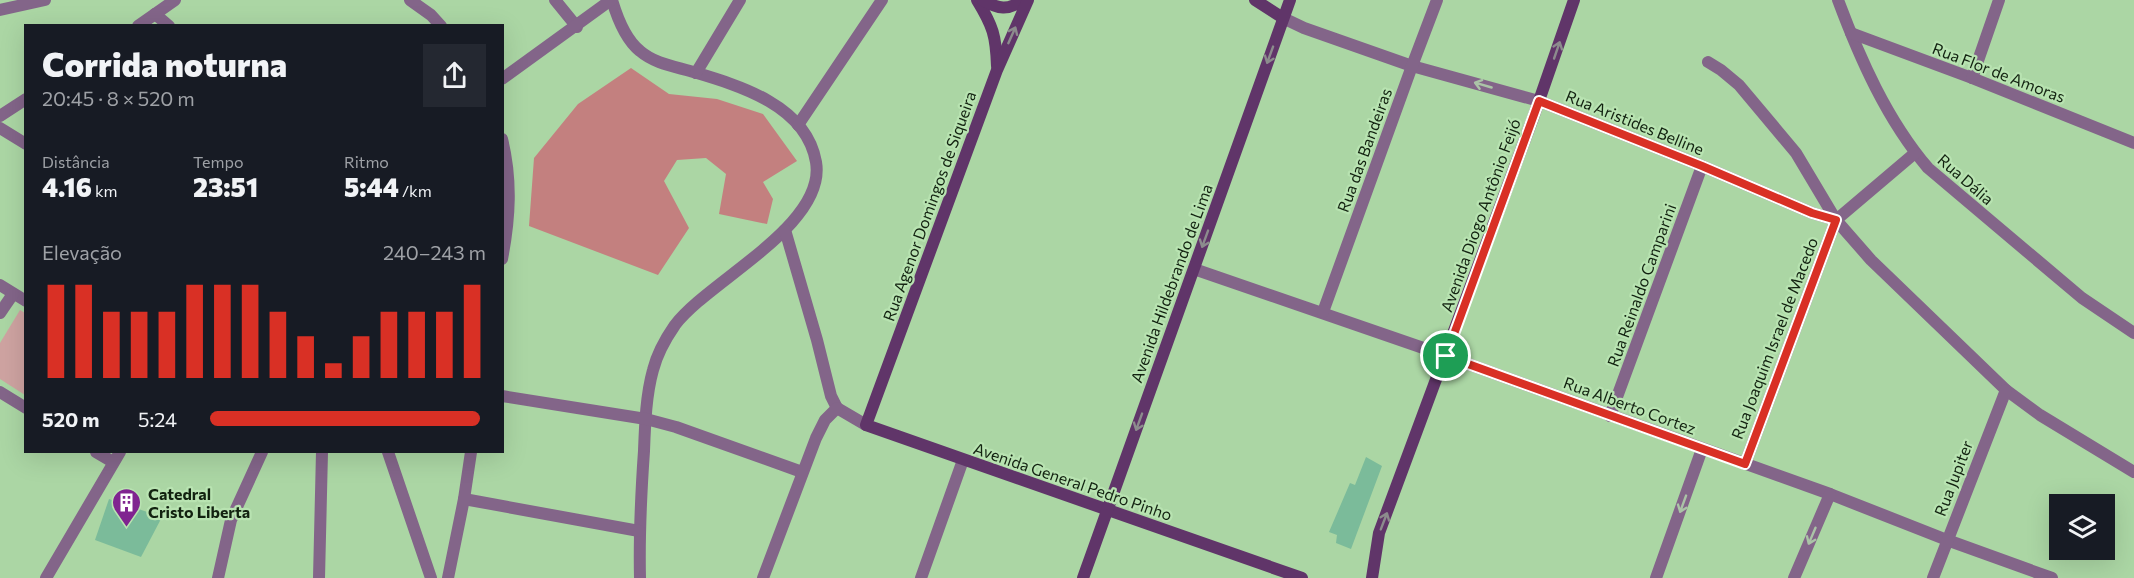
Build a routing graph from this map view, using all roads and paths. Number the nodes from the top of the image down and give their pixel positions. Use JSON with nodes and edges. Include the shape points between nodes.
{"nodes":[{"id":1,"x":45,"y":0,"type":"edge"},
{"id":2,"x":176,"y":0,"type":"edge"},
{"id":3,"x":410,"y":0,"type":"edge"},
{"id":4,"x":555,"y":0,"type":"edge"},
{"id":5,"x":612,"y":0,"type":"edge"},
{"id":6,"x":740,"y":0,"type":"edge"},
{"id":7,"x":882,"y":0,"type":"edge"},
{"id":8,"x":977,"y":0,"type":"edge"},
{"id":9,"x":983,"y":0,"type":"edge"},
{"id":10,"x":1023,"y":0,"type":"edge"},
{"id":11,"x":1028,"y":0,"type":"edge"},
{"id":12,"x":1255,"y":0,"type":"edge"},
{"id":13,"x":1290,"y":0,"type":"edge"},
{"id":14,"x":1437,"y":0,"type":"edge"},
{"id":15,"x":1574,"y":0,"type":"edge"},
{"id":16,"x":1838,"y":0,"type":"edge"},
{"id":17,"x":1999,"y":0,"type":"edge"},
{"id":18,"x":0,"y":10,"type":"edge"},
{"id":19,"x":155,"y":14,"type":"junction"},
{"id":20,"x":1283,"y":18,"type":"junction"},
{"id":21,"x":141,"y":24,"type":"edge"},
{"id":22,"x":167,"y":24,"type":"edge"},
{"id":23,"x":439,"y":24,"type":"edge"},
{"id":24,"x":577,"y":27,"type":"junction"},
{"id":25,"x":1851,"y":33,"type":"junction"},
{"id":26,"x":1708,"y":62,"type":"dead end"},
{"id":27,"x":1412,"y":66,"type":"junction"},
{"id":28,"x":997,"y":70,"type":"junction"},
{"id":29,"x":696,"y":73,"type":"junction"},
{"id":30,"x":504,"y":78,"type":"edge"},
{"id":31,"x":1972,"y":78,"type":"junction"},
{"id":32,"x":24,"y":100,"type":"edge"},
{"id":33,"x":1539,"y":101,"type":"junction"},
{"id":34,"x":0,"y":116,"type":"edge"},
{"id":35,"x":798,"y":125,"type":"junction"},
{"id":36,"x":0,"y":128,"type":"edge"},
{"id":37,"x":24,"y":143,"type":"edge"},
{"id":38,"x":2134,"y":143,"type":"edge"},
{"id":39,"x":504,"y":152,"type":"edge"},
{"id":40,"x":1915,"y":153,"type":"junction"},
{"id":41,"x":1702,"y":166,"type":"junction"},
{"id":42,"x":1836,"y":220,"type":"junction"},
{"id":43,"x":505,"y":229,"type":"edge"},
{"id":44,"x":785,"y":230,"type":"junction"},
{"id":45,"x":1194,"y":269,"type":"junction"},
{"id":46,"x":0,"y":285,"type":"edge"},
{"id":47,"x":13,"y":294,"type":"junction"},
{"id":48,"x":24,"y":300,"type":"edge"},
{"id":49,"x":1323,"y":312,"type":"junction"},
{"id":50,"x":0,"y":313,"type":"edge"},
{"id":51,"x":2134,"y":333,"type":"edge"},
{"id":52,"x":1446,"y":356,"type":"junction"},
{"id":53,"x":2006,"y":390,"type":"junction"},
{"id":54,"x":0,"y":392,"type":"edge"},
{"id":55,"x":504,"y":396,"type":"edge"},
{"id":56,"x":24,"y":407,"type":"edge"},
{"id":57,"x":837,"y":408,"type":"junction"},
{"id":58,"x":1610,"y":416,"type":"junction"},
{"id":59,"x":646,"y":420,"type":"junction"},
{"id":60,"x":866,"y":425,"type":"junction"},
{"id":61,"x":1702,"y":449,"type":"junction"},
{"id":62,"x":100,"y":453,"type":"edge"},
{"id":63,"x":262,"y":453,"type":"edge"},
{"id":64,"x":322,"y":453,"type":"edge"},
{"id":65,"x":388,"y":453,"type":"edge"},
{"id":66,"x":471,"y":453,"type":"edge"},
{"id":67,"x":116,"y":457,"type":"edge"},
{"id":68,"x":963,"y":460,"type":"junction"},
{"id":69,"x":1745,"y":464,"type":"junction"},
{"id":70,"x":802,"y":472,"type":"junction"},
{"id":71,"x":2134,"y":472,"type":"edge"},
{"id":72,"x":1830,"y":494,"type":"junction"},
{"id":73,"x":464,"y":499,"type":"junction"},
{"id":74,"x":1108,"y":510,"type":"junction"},
{"id":75,"x":639,"y":531,"type":"junction"},
{"id":76,"x":1947,"y":540,"type":"junction"},
{"id":77,"x":1288,"y":576,"type":"edge"},
{"id":78,"x":46,"y":578,"type":"edge"},
{"id":79,"x":218,"y":578,"type":"edge"},
{"id":80,"x":319,"y":578,"type":"edge"},
{"id":81,"x":431,"y":578,"type":"edge"},
{"id":82,"x":448,"y":578,"type":"edge"},
{"id":83,"x":640,"y":578,"type":"edge"},
{"id":84,"x":763,"y":578,"type":"edge"},
{"id":85,"x":921,"y":578,"type":"edge"},
{"id":86,"x":1083,"y":578,"type":"edge"},
{"id":87,"x":1302,"y":578,"type":"edge"},
{"id":88,"x":1372,"y":578,"type":"edge"},
{"id":89,"x":1656,"y":578,"type":"edge"},
{"id":90,"x":1794,"y":578,"type":"edge"},
{"id":91,"x":1933,"y":578,"type":"edge"},
{"id":92,"x":2052,"y":578,"type":"edge"}],
"edges":[{"from":1,"to":18,"type":"street"},
{"from":2,"to":19,"type":"street"},
{"from":3,"to":23,"type":"street"},
{"from":4,"to":24,"type":"street"},
{"from":5,"to":24,"type":"street"},
{"from":5,"to":29,"type":"street","via":[[637,49],[657,62]]},
{"from":6,"to":29,"type":"street"},
{"from":7,"to":35,"type":"street"},
{"from":8,"to":28,"type":"main road","via":[[996,38]]},
{"from":9,"to":10,"type":"main road","via":[[1004,9]]},
{"from":28,"to":11,"type":"main road","name":"Rua Agenor Domingos de Siqueira","one_way":true},
{"from":12,"to":20,"type":"main road","name":"Rua Aristides Belline"},
{"from":13,"to":20,"type":"main road","name":"Avenida Hildebrando de Lima"},
{"from":14,"to":27,"type":"street","name":"Rua das Bandeiras"},
{"from":33,"to":15,"type":"main road","name":"Avenida Diogo Antônio Feijó","one_way":true},
{"from":16,"to":25,"type":"street","name":"Rua Dália"},
{"from":17,"to":31,"type":"street"},
{"from":19,"to":21,"type":"street"},
{"from":19,"to":22,"type":"street"},
{"from":20,"to":27,"type":"street","name":"Rua Aristides Belline"},
{"from":20,"to":45,"type":"main road","name":"Avenida Hildebrando de Lima","one_way":true},
{"from":24,"to":30,"type":"street"},
{"from":25,"to":31,"type":"street","name":"Rua Flor de Amoras"},
{"from":25,"to":40,"type":"street","name":"Rua Dália","via":[[1886,108]]},
{"from":26,"to":42,"type":"street","via":[[1739,85],[1796,153]]},
{"from":33,"to":27,"type":"street","name":"Rua Aristides Belline","one_way":true},
{"from":27,"to":49,"type":"street","name":"Rua das Bandeiras"},
{"from":28,"to":60,"type":"main road","name":"Rua Agenor Domingos de Siqueira"},
{"from":29,"to":35,"type":"street","via":[[753,92],[780,108]]},
{"from":31,"to":38,"type":"street","name":"Rua Flor de Amoras"},
{"from":32,"to":34,"type":"street"},
{"from":33,"to":41,"type":"street","name":"Rua Aristides Belline"},
{"from":33,"to":52,"type":"main road","name":"Avenida Diogo Antônio Feijó"},
{"from":35,"to":44,"type":"street","via":[[816,160],[815,181],[807,201]]},
{"from":36,"to":37,"type":"street"},
{"from":39,"to":43,"type":"street","via":[[510,189]]},
{"from":40,"to":42,"type":"street","name":"Rua Joaquim Israel de Macedo"},
{"from":40,"to":51,"type":"street","name":"Rua Dália","via":[[1941,182],[2082,298]]},
{"from":41,"to":42,"type":"street","name":"Rua Aristides Belline"},
{"from":41,"to":58,"type":"street","name":"Rua Reinaldo Camparini"},
{"from":42,"to":53,"type":"street","via":[[1871,260]]},
{"from":42,"to":69,"type":"street","name":"Rua Joaquim Israel de Macedo"},
{"from":44,"to":57,"type":"street"},
{"from":44,"to":59,"type":"street","via":[[675,325],[652,373]]},
{"from":45,"to":49,"type":"street","name":"Rua Alberto Cortez"},
{"from":45,"to":74,"type":"main road","name":"Avenida Hildebrando de Lima","one_way":true},
{"from":46,"to":47,"type":"street"},
{"from":47,"to":48,"type":"street"},
{"from":47,"to":50,"type":"street"},
{"from":49,"to":52,"type":"street","name":"Rua Alberto Cortez"},
{"from":52,"to":58,"type":"street","name":"Rua Alberto Cortez"},
{"from":88,"to":52,"type":"main road","name":"Avenida Diogo Antônio Feijó","one_way":true,"via":[[1379,533]]},
{"from":53,"to":71,"type":"street"},
{"from":53,"to":76,"type":"street","name":"Rua Jupiter"},
{"from":54,"to":56,"type":"street"},
{"from":55,"to":59,"type":"street"},
{"from":57,"to":60,"type":"street","name":"Avenida General Pedro Pinho"},
{"from":57,"to":70,"type":"street","via":[[825,420]]},
{"from":58,"to":61,"type":"street","name":"Rua Alberto Cortez"},
{"from":59,"to":70,"type":"street"},
{"from":59,"to":75,"type":"street"},
{"from":60,"to":68,"type":"main road","name":"Avenida General Pedro Pinho"},
{"from":61,"to":69,"type":"street","name":"Rua Alberto Cortez"},
{"from":61,"to":89,"type":"street","one_way":true},
{"from":62,"to":67,"type":"street"},
{"from":63,"to":79,"type":"street","via":[[231,520]]},
{"from":64,"to":80,"type":"street"},
{"from":65,"to":81,"type":"street"},
{"from":66,"to":73,"type":"street"},
{"from":67,"to":78,"type":"street"},
{"from":68,"to":74,"type":"main road","name":"Avenida General Pedro Pinho"},
{"from":68,"to":85,"type":"street"},
{"from":69,"to":72,"type":"street","name":"Rua Alberto Cortez"},
{"from":70,"to":84,"type":"street"},
{"from":72,"to":76,"type":"street","name":"Rua Alberto Cortez"},
{"from":72,"to":90,"type":"street","one_way":true},
{"from":73,"to":75,"type":"street"},
{"from":73,"to":82,"type":"street"},
{"from":74,"to":77,"type":"main road","name":"Avenida General Pedro Pinho"},
{"from":74,"to":86,"type":"main road","name":"Avenida Hildebrando de Lima"},
{"from":75,"to":83,"type":"street"},
{"from":76,"to":91,"type":"street","name":"Rua Jupiter"},
{"from":76,"to":92,"type":"street","name":"Rua Alberto Cortez"},
{"from":77,"to":87,"type":"main road","name":"Avenida General Pedro Pinho"}]}
